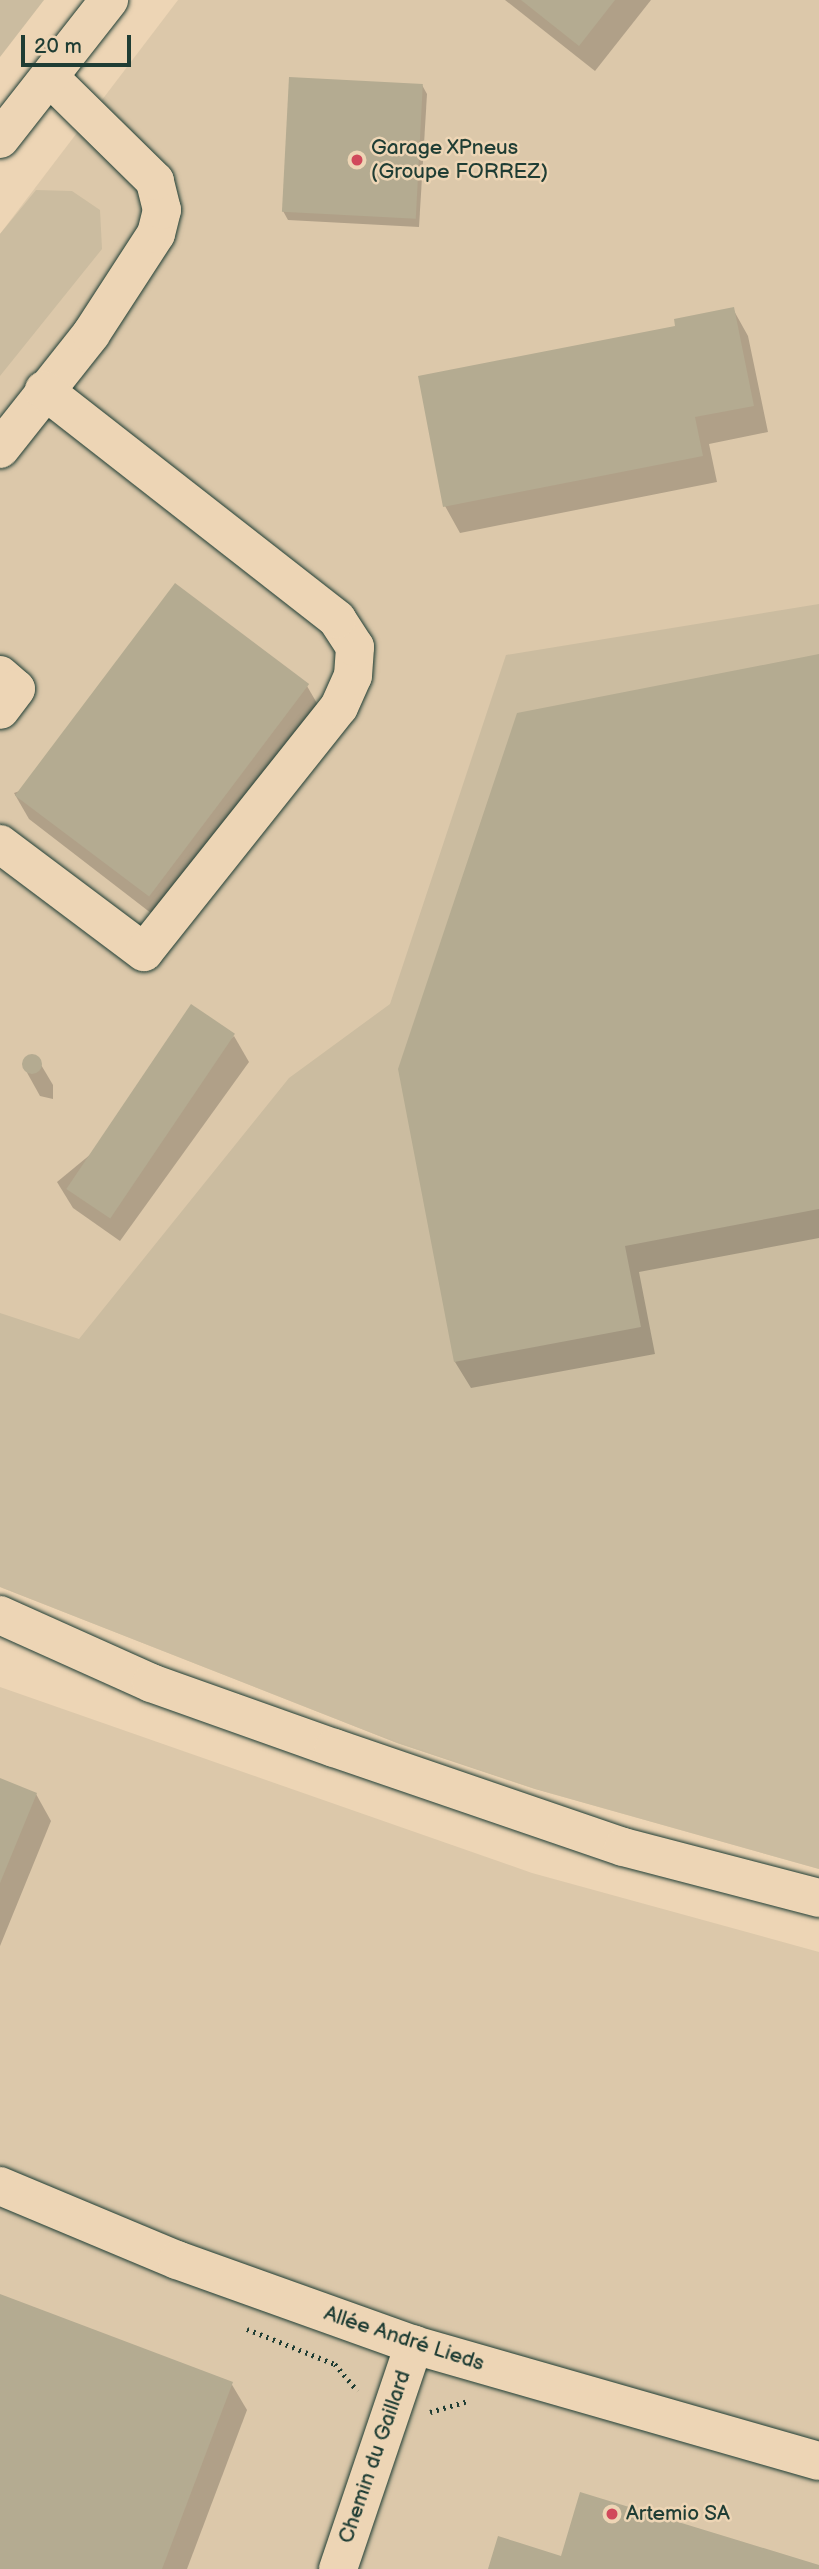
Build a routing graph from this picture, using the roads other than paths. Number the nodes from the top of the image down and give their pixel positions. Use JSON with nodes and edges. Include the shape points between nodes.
{"nodes":[{"id":1,"x":109,"y":0,"type":"edge"},
{"id":2,"x":49,"y":77,"type":"junction"},
{"id":3,"x":0,"y":139,"type":"edge"},
{"id":4,"x":44,"y":390,"type":"junction"},
{"id":5,"x":0,"y":449,"type":"edge"},
{"id":6,"x":0,"y":675,"type":"edge"},
{"id":7,"x":0,"y":710,"type":"edge"},
{"id":8,"x":0,"y":844,"type":"edge"},
{"id":9,"x":0,"y":1615,"type":"edge"},
{"id":10,"x":819,"y":1898,"type":"edge"},
{"id":11,"x":0,"y":2186,"type":"edge"},
{"id":12,"x":414,"y":2345,"type":"junction"},
{"id":13,"x":819,"y":2461,"type":"edge"},
{"id":14,"x":338,"y":2569,"type":"edge"}],
"edges":[{"from":1,"to":2,"type":"main road"},
{"from":2,"to":3,"type":"main road"},
{"from":2,"to":4,"type":"main road","via":[[155,181],[162,210],[149,245],[91,334]]},
{"from":4,"to":5,"type":"main road"},
{"from":4,"to":8,"type":"main road","via":[[337,619],[355,647],[353,676],[339,707],[144,952]]},
{"from":6,"to":7,"type":"main road","via":[[16,689]]},
{"from":9,"to":10,"type":"main road","via":[[151,1683],[347,1753],[623,1847]]},
{"from":11,"to":12,"type":"main road","name":"Allée André Lieds","via":[[177,2260]]},
{"from":12,"to":13,"type":"main road","name":"Allée André Lieds"},
{"from":12,"to":14,"type":"main road","name":"Chemin du Gaillard"}]}
